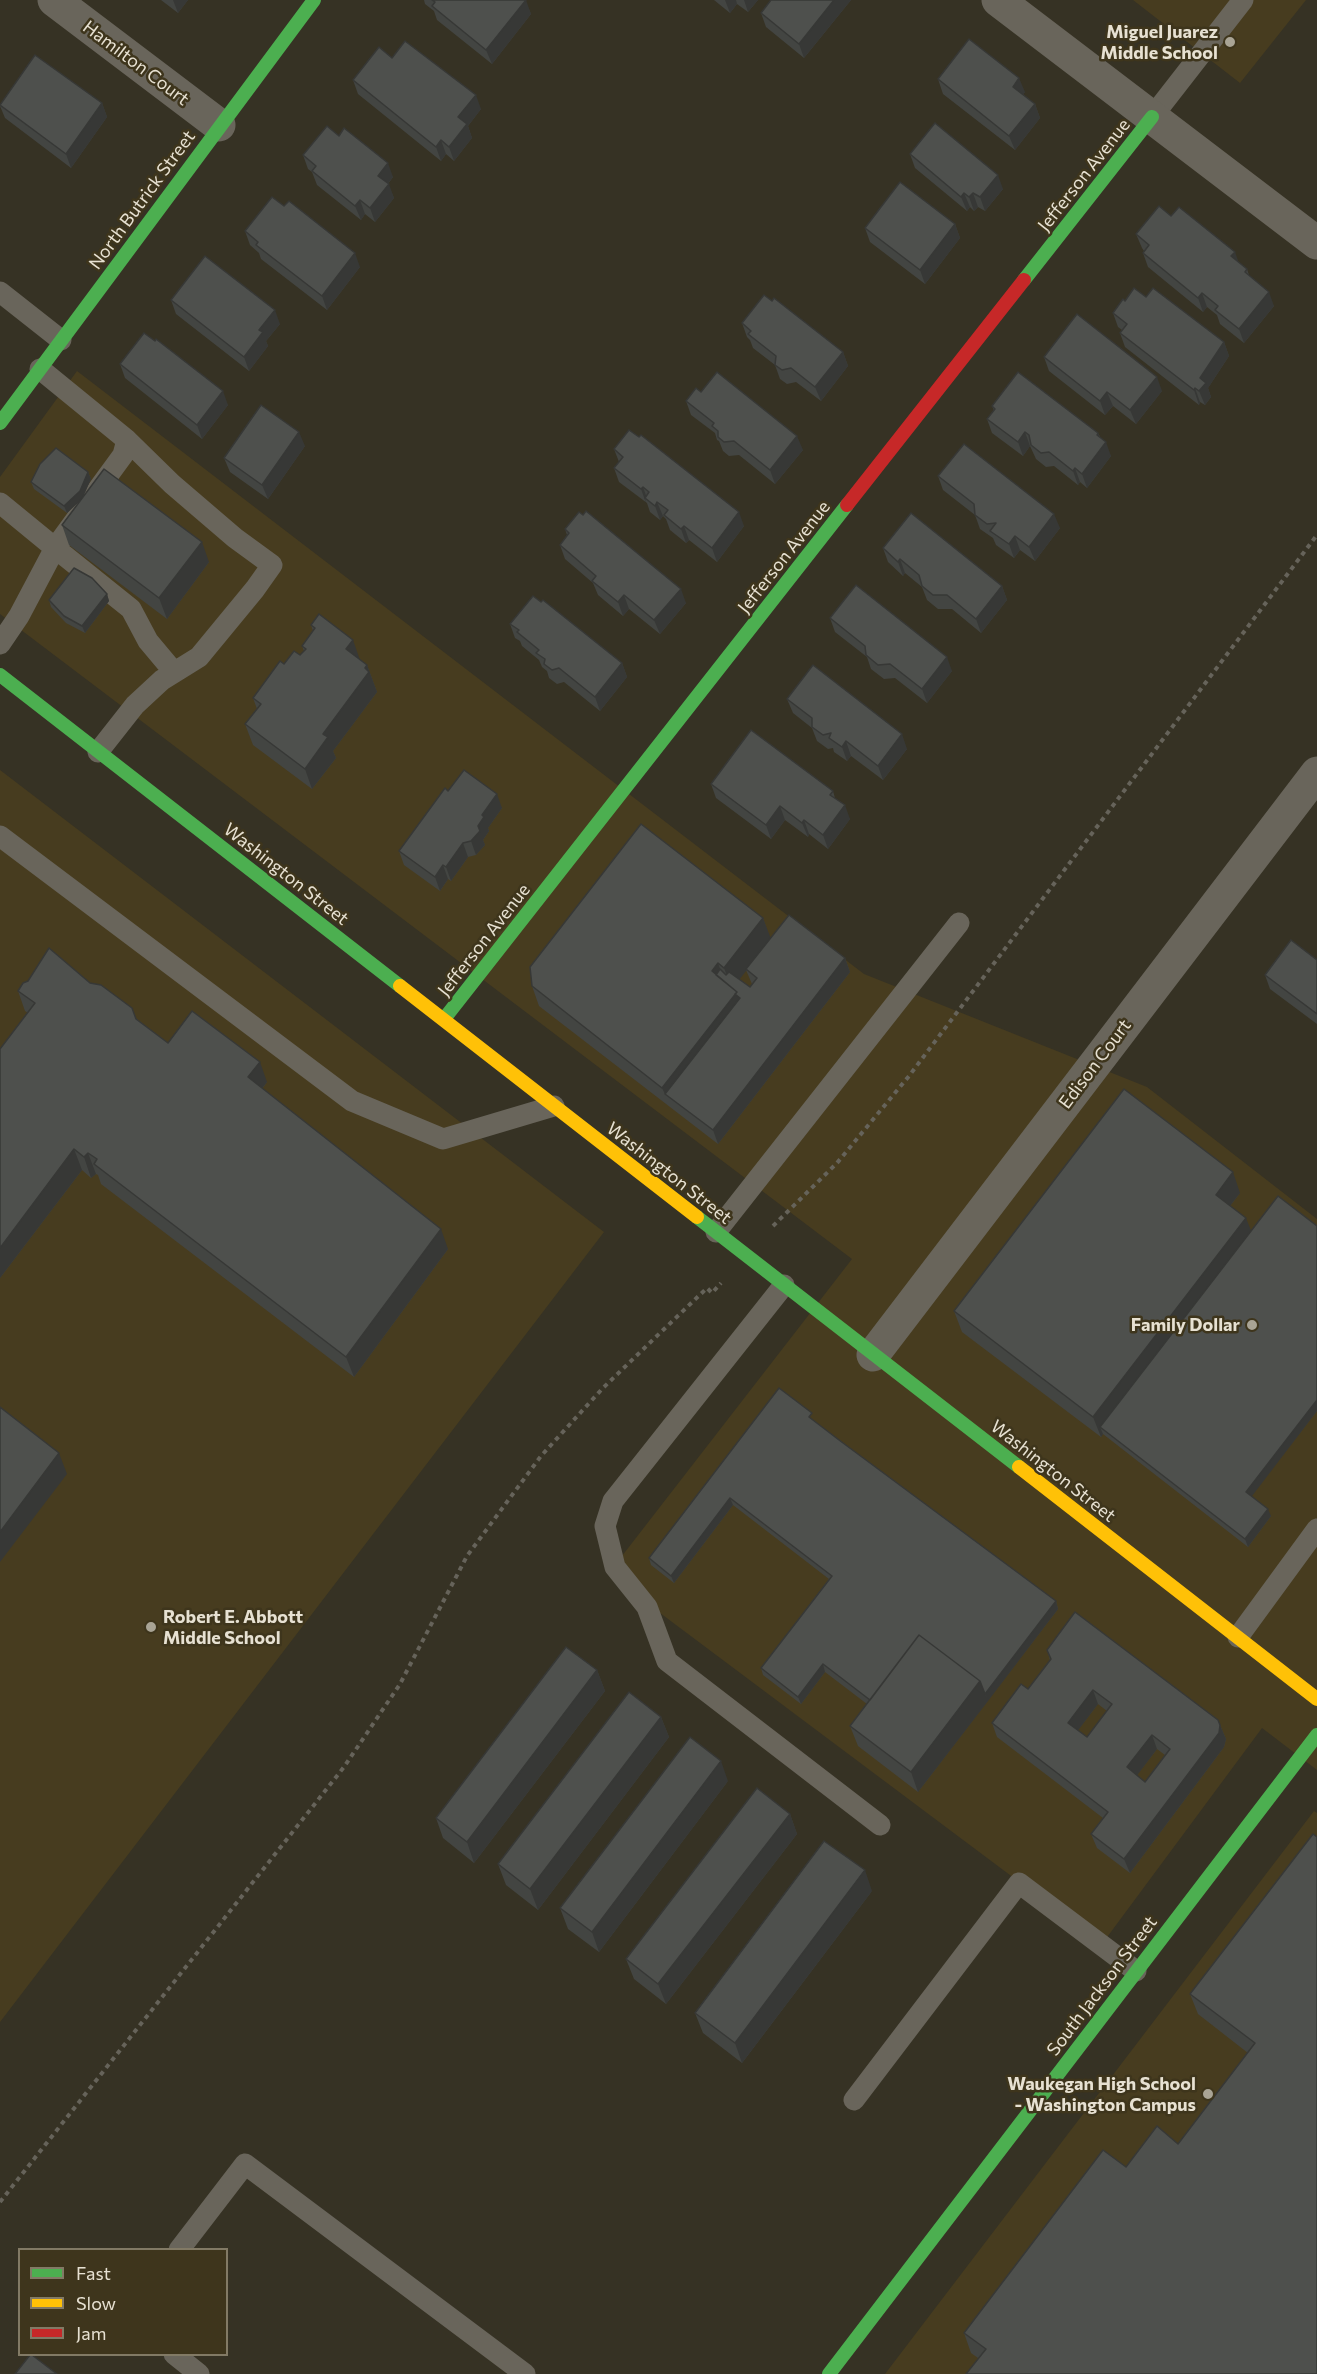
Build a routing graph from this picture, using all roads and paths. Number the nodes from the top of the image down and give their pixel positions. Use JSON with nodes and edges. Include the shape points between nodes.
{"nodes":[{"id":1,"x":54,"y":0,"type":"edge"},
{"id":2,"x":314,"y":0,"type":"edge"},
{"id":3,"x":998,"y":0,"type":"edge"},
{"id":4,"x":1243,"y":0,"type":"edge"},
{"id":5,"x":1152,"y":117,"type":"junction"},
{"id":6,"x":219,"y":125,"type":"junction"},
{"id":7,"x":1317,"y":243,"type":"edge"},
{"id":8,"x":0,"y":292,"type":"edge"},
{"id":9,"x":61,"y":340,"type":"junction"},
{"id":10,"x":40,"y":369,"type":"junction"},
{"id":11,"x":0,"y":423,"type":"edge"},
{"id":12,"x":127,"y":440,"type":"junction"},
{"id":13,"x":0,"y":503,"type":"edge"},
{"id":14,"x":1317,"y":535,"type":"edge"},
{"id":15,"x":55,"y":548,"type":"junction"},
{"id":16,"x":0,"y":644,"type":"edge"},
{"id":17,"x":174,"y":672,"type":"junction"},
{"id":18,"x":0,"y":675,"type":"edge"},
{"id":19,"x":98,"y":752,"type":"junction"},
{"id":20,"x":1317,"y":773,"type":"edge"},
{"id":21,"x":0,"y":836,"type":"edge"},
{"id":22,"x":959,"y":923,"type":"dead end"},
{"id":23,"x":444,"y":1019,"type":"junction"},
{"id":24,"x":554,"y":1106,"type":"junction"},
{"id":25,"x":791,"y":1207,"type":"dead end"},
{"id":26,"x":716,"y":1232,"type":"junction"},
{"id":27,"x":784,"y":1285,"type":"junction"},
{"id":28,"x":712,"y":1293,"type":"dead end"},
{"id":29,"x":873,"y":1355,"type":"junction"},
{"id":30,"x":1317,"y":1529,"type":"edge"},
{"id":31,"x":1238,"y":1637,"type":"junction"},
{"id":32,"x":1317,"y":1699,"type":"edge"},
{"id":33,"x":1317,"y":1735,"type":"edge"},
{"id":34,"x":880,"y":1825,"type":"dead end"},
{"id":35,"x":1136,"y":1971,"type":"junction"},
{"id":36,"x":854,"y":2100,"type":"dead end"},
{"id":37,"x":0,"y":2202,"type":"edge"},
{"id":38,"x":181,"y":2248,"type":"edge"},
{"id":39,"x":175,"y":2356,"type":"edge"},
{"id":40,"x":199,"y":2374,"type":"edge"},
{"id":41,"x":525,"y":2374,"type":"edge"},
{"id":42,"x":830,"y":2374,"type":"edge"}],
"edges":[{"from":1,"to":6,"type":"street","name":"Hamilton Court"},
{"from":2,"to":6,"type":"street","name":"North Butrick Street"},
{"from":3,"to":5,"type":"street"},
{"from":4,"to":5,"type":"lane"},
{"from":5,"to":7,"type":"street"},
{"from":5,"to":23,"type":"street","name":"Jefferson Avenue"},
{"from":6,"to":9,"type":"street","name":"North Butrick Street"},
{"from":8,"to":9,"type":"lane"},
{"from":9,"to":10,"type":"street","name":"North Butrick Street"},
{"from":10,"to":11,"type":"street","name":"North Butrick Street"},
{"from":10,"to":12,"type":"lane"},
{"from":12,"to":15,"type":"lane","via":[[123,455]]},
{"from":12,"to":17,"type":"lane","via":[[171,484],[272,565],[199,657]]},
{"from":13,"to":15,"type":"lane"},
{"from":14,"to":25,"type":"path","via":[[909,1076],[837,1163]]},
{"from":15,"to":16,"type":"lane"},
{"from":15,"to":17,"type":"lane","via":[[131,609],[148,641]]},
{"from":17,"to":19,"type":"lane","via":[[135,705]]},
{"from":18,"to":19,"type":"street","name":"Washington Street"},
{"from":19,"to":23,"type":"street","name":"Washington Street"},
{"from":20,"to":29,"type":"street","name":"Edison Court"},
{"from":21,"to":24,"type":"lane","via":[[352,1101],[443,1139]]},
{"from":22,"to":26,"type":"lane"},
{"from":23,"to":24,"type":"street","name":"Washington Street"},
{"from":24,"to":26,"type":"street","name":"Washington Street"},
{"from":26,"to":27,"type":"street","name":"Washington Street"},
{"from":27,"to":29,"type":"street","name":"Washington Street"},
{"from":27,"to":34,"type":"lane","via":[[613,1501],[605,1526],[615,1567],[647,1607],[667,1661]]},
{"from":28,"to":37,"type":"path","via":[[707,1288],[684,1309],[541,1456],[467,1556],[400,1684],[344,1767]]},
{"from":29,"to":31,"type":"street","name":"Washington Street"},
{"from":30,"to":31,"type":"lane"},
{"from":31,"to":32,"type":"street","name":"Washington Street"},
{"from":33,"to":35,"type":"street","name":"South Jackson Street"},
{"from":35,"to":36,"type":"lane","via":[[1019,1883]]},
{"from":35,"to":42,"type":"street","name":"South Jackson Street"},
{"from":38,"to":41,"type":"lane","via":[[245,2164]]},
{"from":39,"to":40,"type":"lane"}]}
